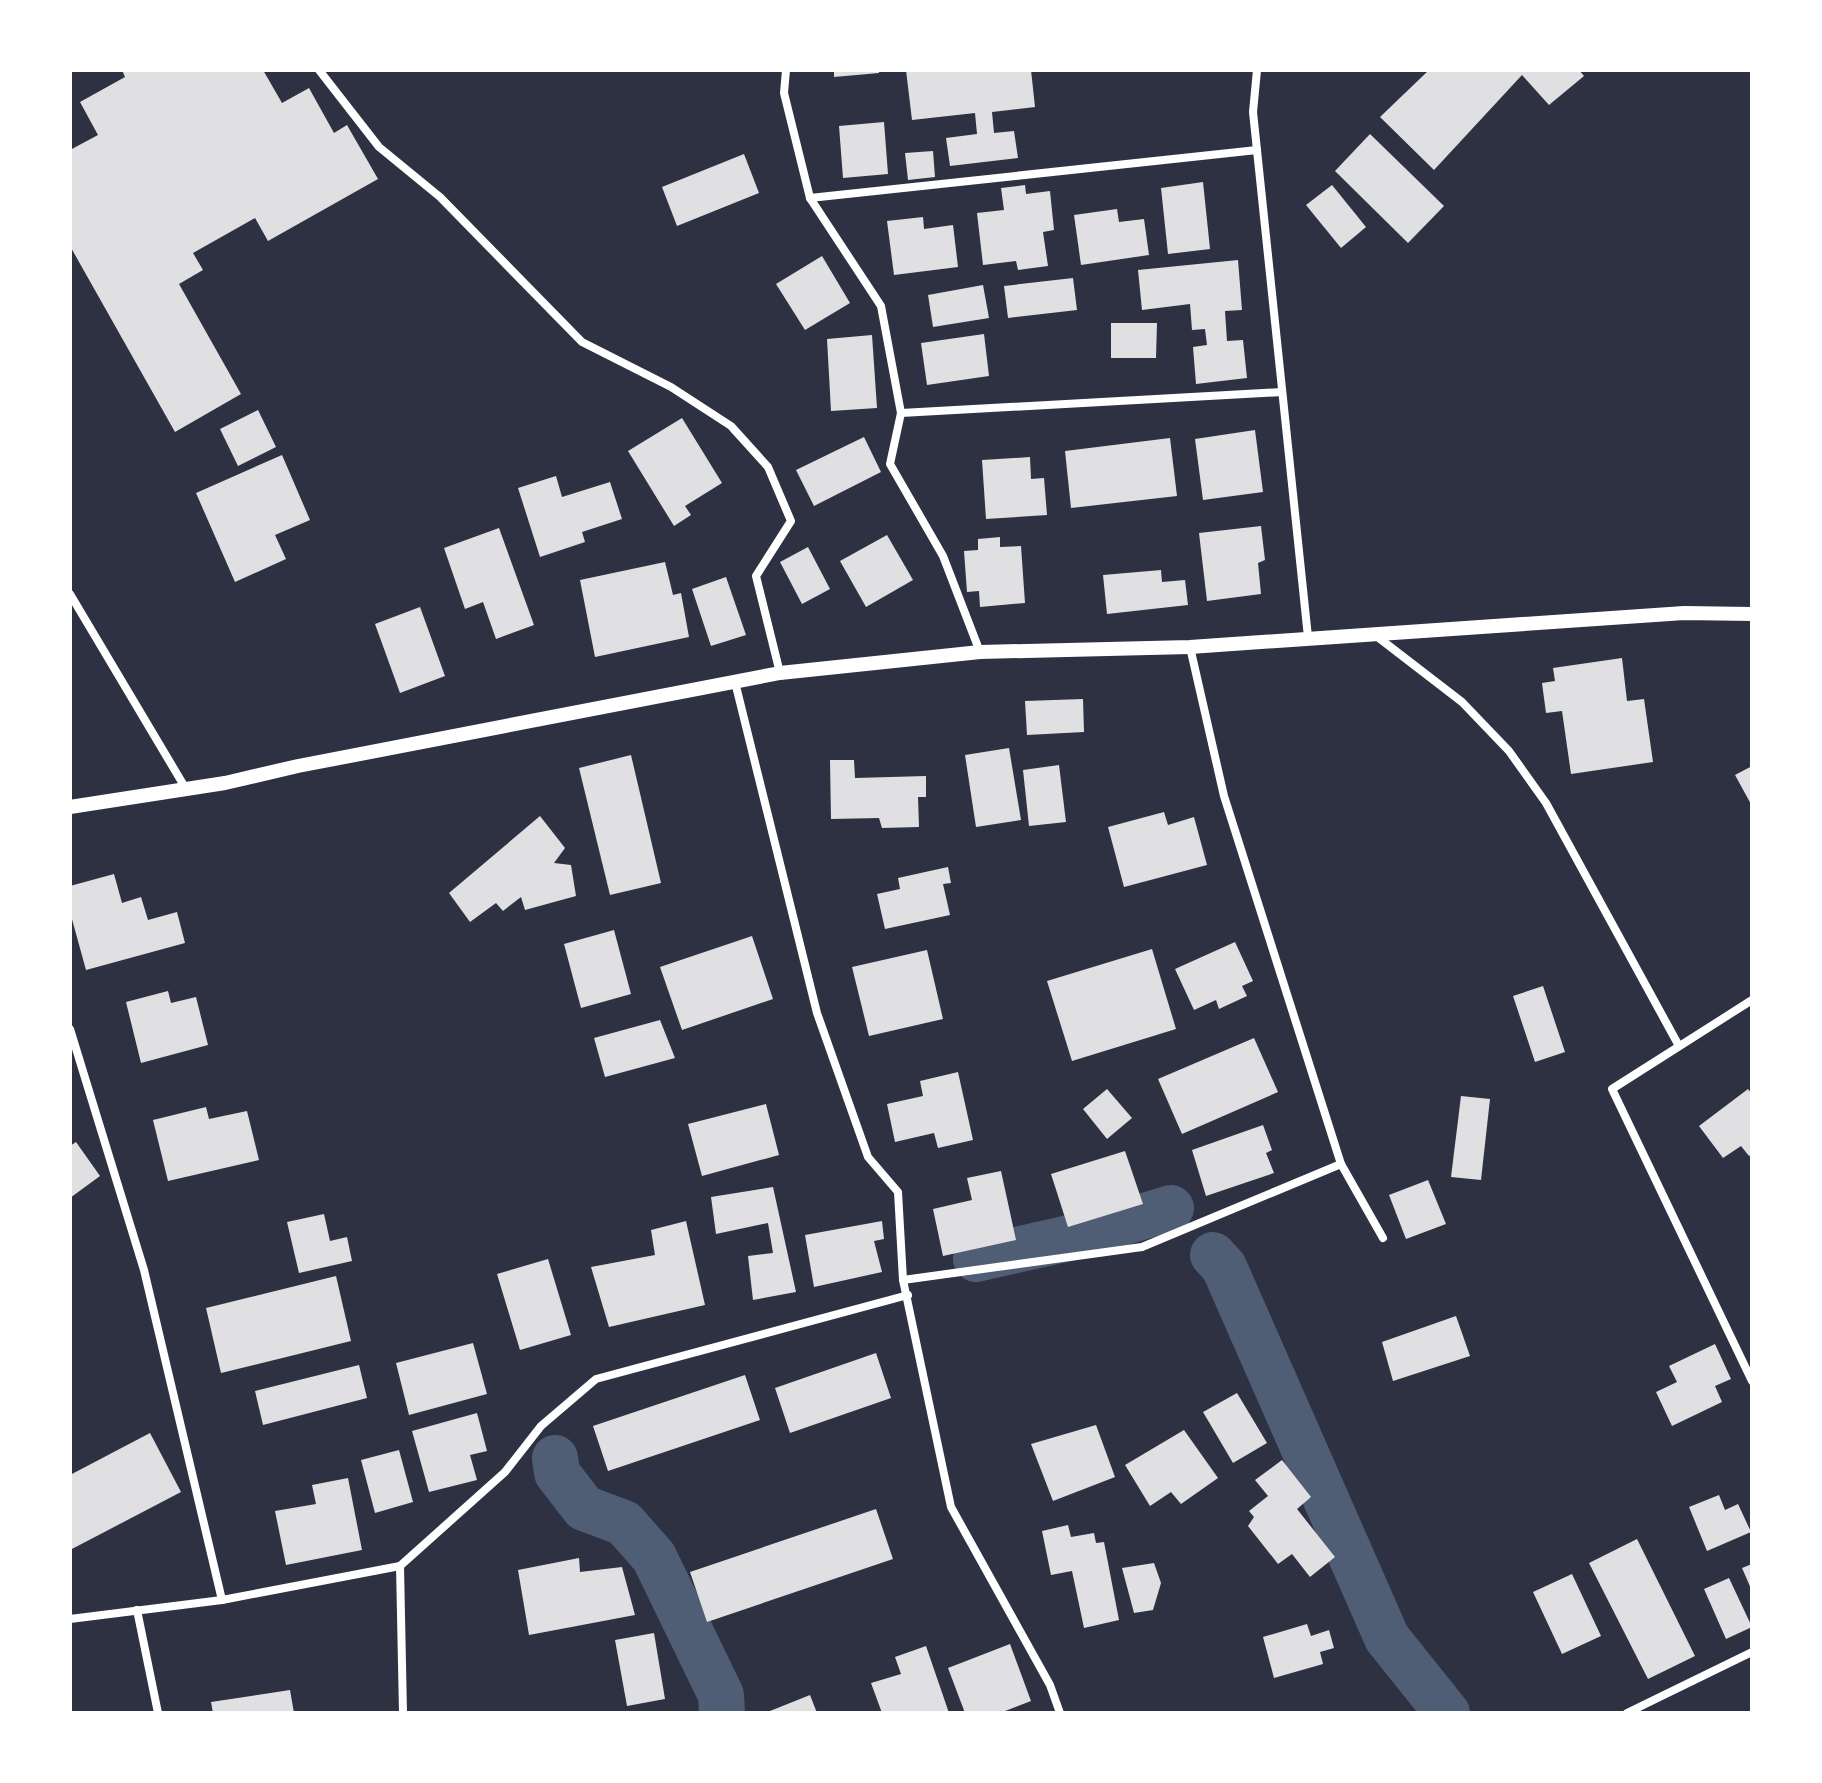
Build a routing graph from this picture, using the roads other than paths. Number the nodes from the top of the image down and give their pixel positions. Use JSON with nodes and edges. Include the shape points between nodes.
{"nodes":[{"id":1,"x":319,"y":70,"type":"edge"},
{"id":2,"x":786,"y":70,"type":"edge"},
{"id":3,"x":1257,"y":70,"type":"edge"},
{"id":4,"x":1257,"y":150,"type":"junction"},
{"id":5,"x":810,"y":198,"type":"junction"},
{"id":6,"x":1282,"y":392,"type":"junction"},
{"id":7,"x":901,"y":413,"type":"junction"},
{"id":8,"x":70,"y":594,"type":"edge"},
{"id":9,"x":1752,"y":614,"type":"edge"},
{"id":10,"x":1373,"y":633,"type":"junction"},
{"id":11,"x":1308,"y":637,"type":"junction"},
{"id":12,"x":1190,"y":647,"type":"junction"},
{"id":13,"x":980,"y":652,"type":"junction"},
{"id":14,"x":780,"y":673,"type":"junction"},
{"id":15,"x":735,"y":682,"type":"junction"},
{"id":16,"x":186,"y":790,"type":"junction"},
{"id":17,"x":70,"y":807,"type":"edge"},
{"id":18,"x":1752,"y":1000,"type":"edge"},
{"id":19,"x":70,"y":1029,"type":"edge"},
{"id":20,"x":1679,"y":1046,"type":"junction"},
{"id":21,"x":1341,"y":1164,"type":"junction"},
{"id":22,"x":1383,"y":1238,"type":"dead end"},
{"id":23,"x":903,"y":1280,"type":"junction"},
{"id":24,"x":908,"y":1295,"type":"junction"},
{"id":25,"x":1752,"y":1381,"type":"edge"},
{"id":26,"x":400,"y":1566,"type":"junction"},
{"id":27,"x":222,"y":1600,"type":"junction"},
{"id":28,"x":137,"y":1610,"type":"junction"},
{"id":29,"x":70,"y":1619,"type":"edge"},
{"id":30,"x":1752,"y":1652,"type":"edge"},
{"id":31,"x":158,"y":1713,"type":"edge"},
{"id":32,"x":403,"y":1713,"type":"edge"},
{"id":33,"x":1060,"y":1713,"type":"edge"},
{"id":34,"x":1627,"y":1713,"type":"edge"}],
"edges":[{"from":1,"to":14,"type":"street","via":[[379,147],[440,197],[582,342],[671,387],[731,426],[768,467],[791,521],[756,576]]},
{"from":2,"to":5,"type":"street","via":[[784,93]]},
{"from":3,"to":4,"type":"street"},
{"from":4,"to":5,"type":"street"},
{"from":4,"to":6,"type":"street"},
{"from":5,"to":7,"type":"street","via":[[881,306]]},
{"from":6,"to":7,"type":"street"},
{"from":6,"to":11,"type":"street"},
{"from":7,"to":13,"type":"street","via":[[890,464],[943,556]]},
{"from":8,"to":16,"type":"street"},
{"from":9,"to":10,"type":"street","via":[[1684,613]]},
{"from":10,"to":11,"type":"street"},
{"from":10,"to":20,"type":"street","via":[[1462,702],[1509,751],[1546,803]]},
{"from":11,"to":12,"type":"street"},
{"from":12,"to":13,"type":"street"},
{"from":12,"to":21,"type":"street","via":[[1224,796]]},
{"from":13,"to":14,"type":"street"},
{"from":14,"to":15,"type":"street"},
{"from":15,"to":16,"type":"street"},
{"from":15,"to":23,"type":"street","via":[[817,1013],[868,1157],[898,1192]]},
{"from":16,"to":17,"type":"street"},
{"from":18,"to":20,"type":"street"},
{"from":19,"to":27,"type":"street","via":[[144,1270]]},
{"from":20,"to":25,"type":"street","via":[[1612,1089]]},
{"from":21,"to":22,"type":"street"},
{"from":21,"to":23,"type":"street","via":[[1142,1247]]},
{"from":23,"to":24,"type":"street"},
{"from":24,"to":26,"type":"street","via":[[596,1379],[541,1426],[505,1472]]},
{"from":24,"to":33,"type":"street","via":[[951,1507],[1050,1685]]},
{"from":26,"to":27,"type":"street"},
{"from":26,"to":32,"type":"street"},
{"from":27,"to":28,"type":"street"},
{"from":28,"to":29,"type":"street"},
{"from":28,"to":31,"type":"street"},
{"from":30,"to":34,"type":"street"}]}
